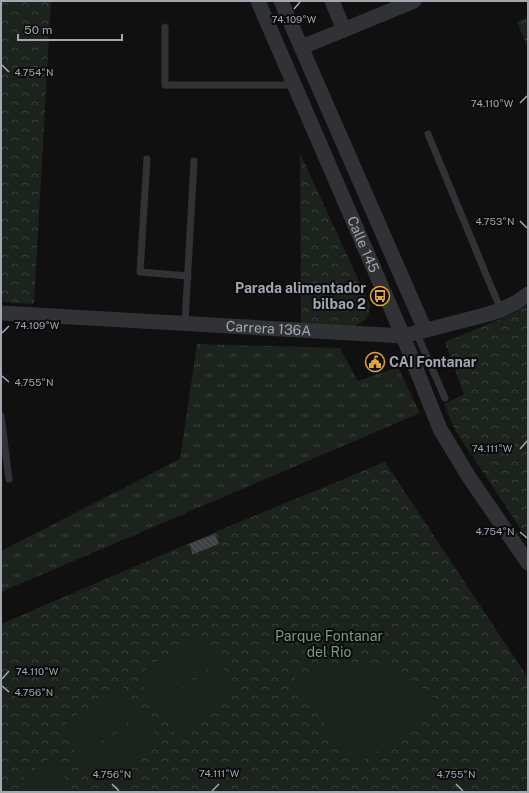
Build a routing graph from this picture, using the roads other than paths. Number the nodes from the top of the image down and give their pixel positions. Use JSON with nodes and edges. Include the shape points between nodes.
{"nodes":[{"id":1,"x":258,"y":1,"type":"edge"},
{"id":2,"x":282,"y":1,"type":"edge"},
{"id":3,"x":332,"y":1,"type":"edge"},
{"id":4,"x":414,"y":1,"type":"edge"},
{"id":5,"x":165,"y":27,"type":"dead end"},
{"id":6,"x":344,"y":30,"type":"junction"},
{"id":7,"x":302,"y":47,"type":"junction"},
{"id":8,"x":295,"y":86,"type":"junction"},
{"id":9,"x":428,"y":134,"type":"dead end"},
{"id":10,"x":147,"y":160,"type":"dead end"},
{"id":11,"x":194,"y":161,"type":"dead end"},
{"id":12,"x":188,"y":276,"type":"junction"},
{"id":13,"x":528,"y":294,"type":"edge"},
{"id":14,"x":501,"y":310,"type":"junction"},
{"id":15,"x":1,"y":313,"type":"edge"},
{"id":16,"x":185,"y":323,"type":"junction"},
{"id":17,"x":415,"y":333,"type":"junction"},
{"id":18,"x":445,"y":398,"type":"dead end"},
{"id":19,"x":1,"y":416,"type":"edge"},
{"id":20,"x":9,"y":479,"type":"dead end"},
{"id":21,"x":528,"y":564,"type":"edge"}],
"edges":[{"from":1,"to":8,"type":"street","name":"Calle 145"},
{"from":2,"to":7,"type":"street","name":"Calle 145"},
{"from":3,"to":6,"type":"street"},
{"from":4,"to":6,"type":"street"},
{"from":5,"to":8,"type":"lane","via":[[165,85]]},
{"from":6,"to":7,"type":"street"},
{"from":7,"to":17,"type":"street","name":"Calle 145"},
{"from":8,"to":17,"type":"street","name":"Calle 145"},
{"from":9,"to":14,"type":"lane"},
{"from":10,"to":12,"type":"lane","via":[[140,272]]},
{"from":11,"to":12,"type":"lane"},
{"from":12,"to":16,"type":"lane"},
{"from":13,"to":14,"type":"street","name":"Carrera 136A"},
{"from":14,"to":17,"type":"street","name":"Carrera 136A"},
{"from":15,"to":16,"type":"street","name":"Carrera 136A"},
{"from":16,"to":17,"type":"street","name":"Carrera 136A"},
{"from":17,"to":18,"type":"lane"},
{"from":17,"to":21,"type":"street","name":"Calle 145","via":[[440,429]]},
{"from":19,"to":20,"type":"lane"}]}
